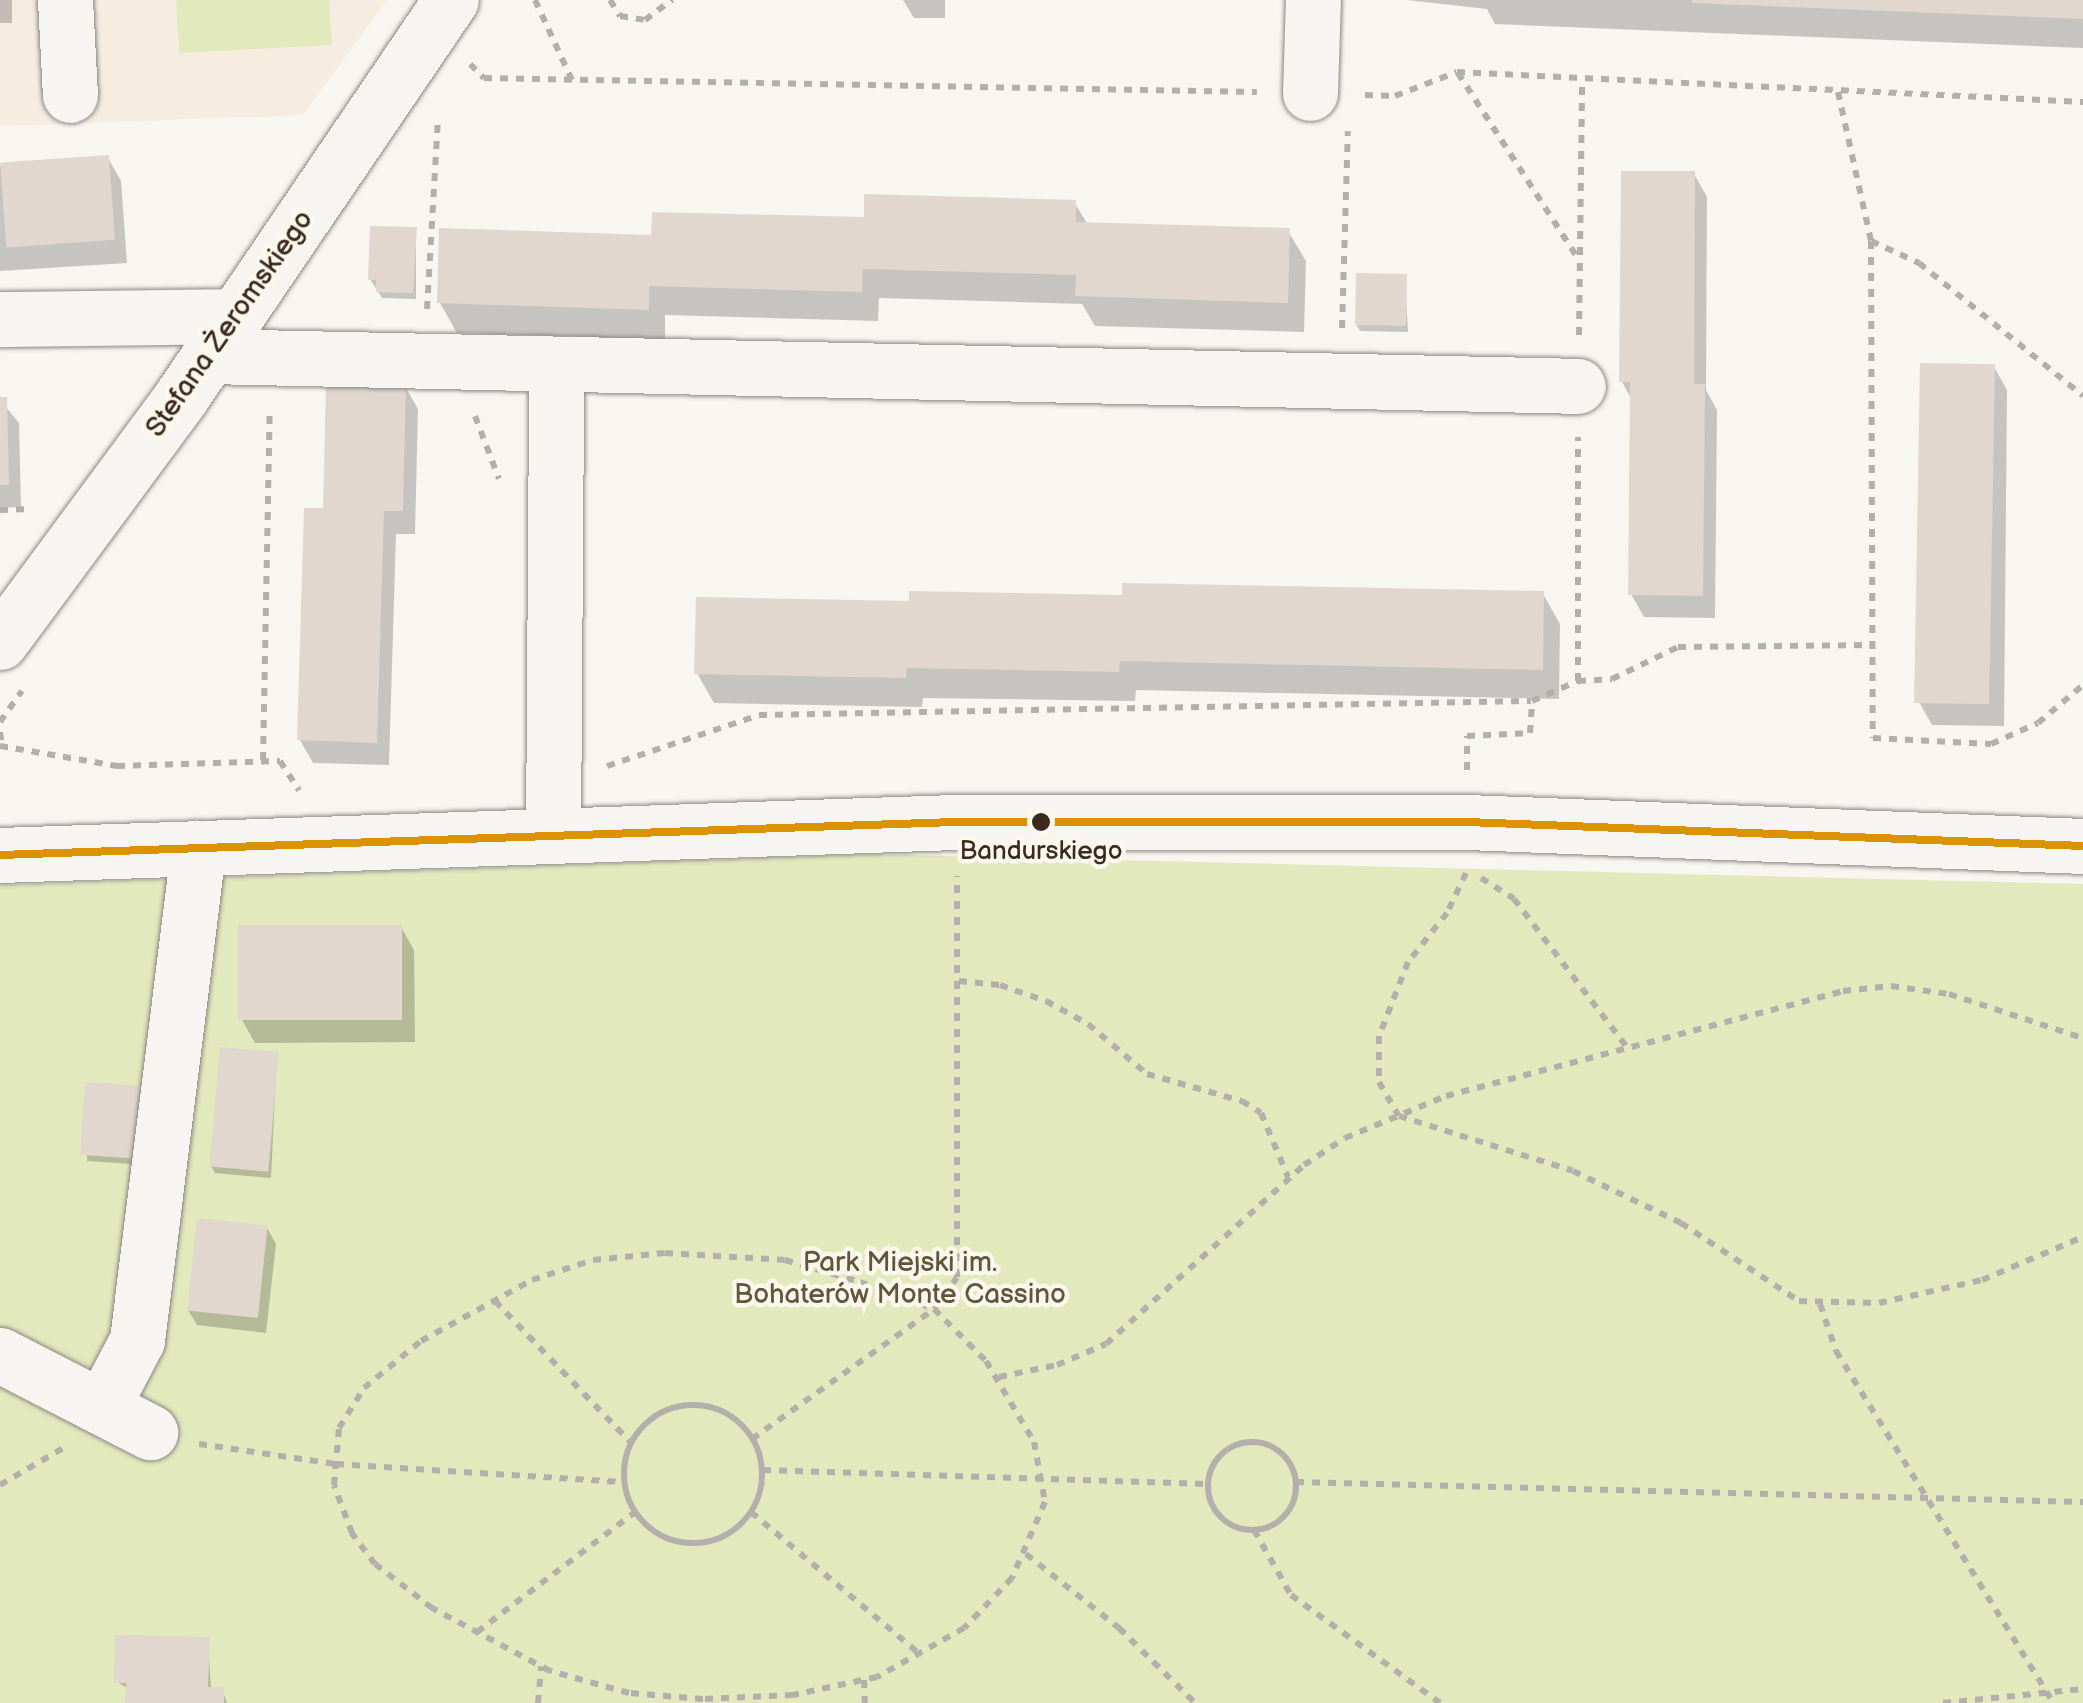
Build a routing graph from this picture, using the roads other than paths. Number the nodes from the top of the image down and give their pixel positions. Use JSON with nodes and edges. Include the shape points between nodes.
{"nodes":[{"id":1,"x":65,"y":0,"type":"edge"},
{"id":2,"x":452,"y":0,"type":"edge"},
{"id":3,"x":1313,"y":0,"type":"edge"},
{"id":4,"x":1330,"y":94,"type":"road end"},
{"id":5,"x":70,"y":95,"type":"dead end"},
{"id":6,"x":0,"y":319,"type":"edge"},
{"id":7,"x":222,"y":336,"type":"junction"},
{"id":8,"x":556,"y":364,"type":"junction"},
{"id":9,"x":1578,"y":386,"type":"dead end"},
{"id":10,"x":0,"y":642,"type":"edge"},
{"id":11,"x":553,"y":836,"type":"junction"},
{"id":12,"x":2083,"y":846,"type":"edge"},
{"id":13,"x":198,"y":848,"type":"junction"},
{"id":14,"x":0,"y":855,"type":"edge"},
{"id":15,"x":0,"y":1355,"type":"edge"},
{"id":16,"x":102,"y":1407,"type":"junction"},
{"id":17,"x":150,"y":1432,"type":"dead end"}],
"edges":[{"from":1,"to":5,"type":"street"},
{"from":2,"to":7,"type":"street","name":"Stefana Żeromskiego"},
{"from":3,"to":4,"type":"street"},
{"from":6,"to":7,"type":"street"},
{"from":7,"to":8,"type":"street","via":[[271,360]]},
{"from":7,"to":10,"type":"street","name":"Stefana Żeromskiego"},
{"from":8,"to":9,"type":"street"},
{"from":8,"to":11,"type":"street"},
{"from":11,"to":12,"type":"street","via":[[954,822],[1467,822]]},
{"from":11,"to":13,"type":"street"},
{"from":13,"to":14,"type":"street"},
{"from":13,"to":16,"type":"street","via":[[137,1340]]},
{"from":15,"to":16,"type":"street"},
{"from":16,"to":17,"type":"street"}]}
